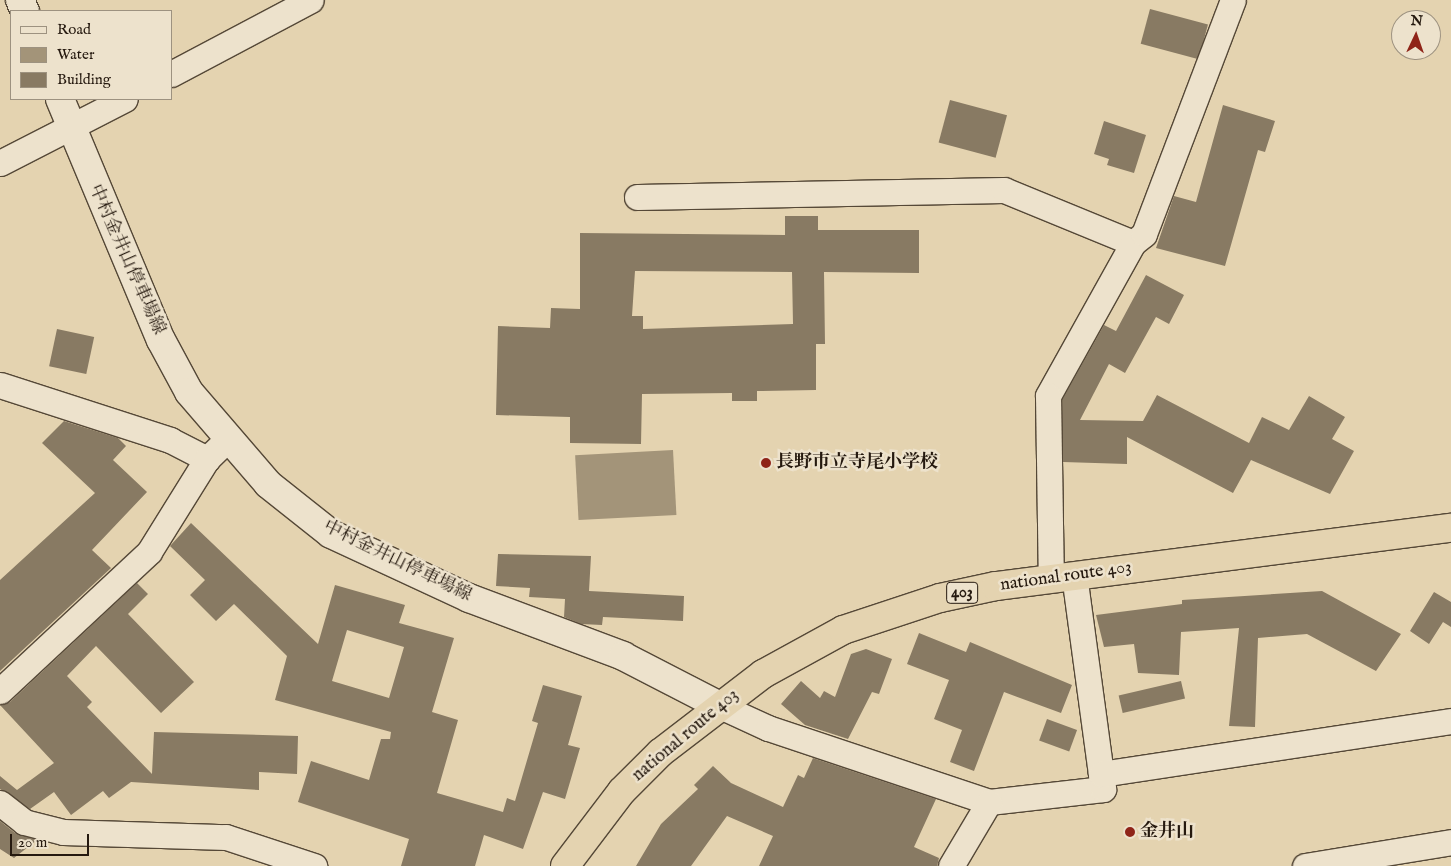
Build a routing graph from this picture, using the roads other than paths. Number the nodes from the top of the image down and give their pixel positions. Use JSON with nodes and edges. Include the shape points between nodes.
{"nodes":[{"id":1,"x":1233,"y":0,"type":"edge"},
{"id":2,"x":306,"y":1,"type":"edge"},
{"id":3,"x":172,"y":73,"type":"edge"},
{"id":4,"x":121,"y":100,"type":"edge"},
{"id":5,"x":64,"y":111,"type":"edge"},
{"id":6,"x":0,"y":162,"type":"edge"},
{"id":7,"x":637,"y":197,"type":"dead end"},
{"id":8,"x":1133,"y":243,"type":"junction"},
{"id":9,"x":0,"y":385,"type":"edge"},
{"id":10,"x":227,"y":440,"type":"junction"},
{"id":11,"x":207,"y":459,"type":"junction"},
{"id":12,"x":1451,"y":528,"type":"edge"},
{"id":13,"x":1062,"y":577,"type":"junction"},
{"id":14,"x":0,"y":691,"type":"edge"},
{"id":15,"x":720,"y":706,"type":"junction"},
{"id":16,"x":1451,"y":721,"type":"edge"},
{"id":17,"x":1101,"y":774,"type":"junction"},
{"id":18,"x":989,"y":802,"type":"junction"},
{"id":19,"x":0,"y":803,"type":"edge"},
{"id":20,"x":1451,"y":842,"type":"edge"},
{"id":21,"x":314,"y":866,"type":"edge"},
{"id":22,"x":565,"y":866,"type":"edge"},
{"id":23,"x":951,"y":866,"type":"edge"},
{"id":24,"x":1305,"y":866,"type":"edge"}],
"edges":[{"from":1,"to":8,"type":"street","via":[[1144,234]]},
{"from":2,"to":3,"type":"street"},
{"from":4,"to":5,"type":"street"},
{"from":5,"to":6,"type":"street"},
{"from":5,"to":10,"type":"main road","name":"中村金井山停車場線","via":[[161,340],[189,392]]},
{"from":7,"to":8,"type":"street","via":[[1004,190]]},
{"from":8,"to":13,"type":"street","via":[[1048,396]]},
{"from":9,"to":11,"type":"street","via":[[170,440]]},
{"from":10,"to":11,"type":"street"},
{"from":10,"to":15,"type":"main road","name":"中村金井山停車場線","via":[[268,484],[331,534],[469,598],[623,656]]},
{"from":11,"to":14,"type":"street","via":[[149,552]]},
{"from":12,"to":13,"type":"highway","name":"national route 403","number":"403"},
{"from":13,"to":15,"type":"highway","name":"national route 403","number":"403","via":[[940,598],[843,630],[763,674]]},
{"from":13,"to":17,"type":"street"},
{"from":15,"to":18,"type":"street","via":[[768,728]]},
{"from":15,"to":22,"type":"highway","name":"national route 403","number":"403","via":[[622,791]]},
{"from":16,"to":17,"type":"street"},
{"from":17,"to":18,"type":"street","via":[[1103,789]]},
{"from":18,"to":23,"type":"street"},
{"from":19,"to":21,"type":"street","via":[[24,822],[63,832],[226,836]]},
{"from":20,"to":24,"type":"street"}]}
